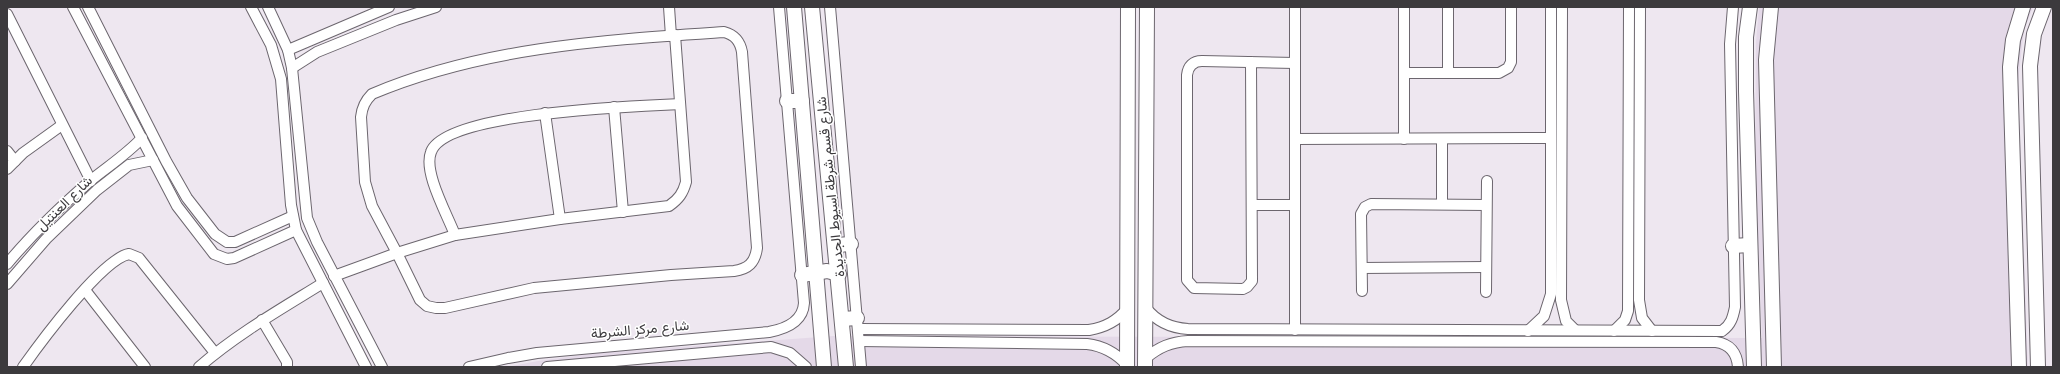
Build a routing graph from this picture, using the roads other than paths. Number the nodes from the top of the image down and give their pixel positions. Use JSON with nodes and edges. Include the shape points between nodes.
{"nodes":[{"id":1,"x":72,"y":7,"type":"edge"},
{"id":2,"x":88,"y":7,"type":"edge"},
{"id":3,"x":251,"y":7,"type":"edge"},
{"id":4,"x":268,"y":7,"type":"edge"},
{"id":5,"x":389,"y":7,"type":"edge"},
{"id":6,"x":436,"y":7,"type":"edge"},
{"id":7,"x":669,"y":7,"type":"edge"},
{"id":8,"x":779,"y":7,"type":"edge"},
{"id":9,"x":794,"y":7,"type":"edge"},
{"id":10,"x":812,"y":7,"type":"edge"},
{"id":11,"x":830,"y":7,"type":"edge"},
{"id":12,"x":1128,"y":7,"type":"edge"},
{"id":13,"x":1147,"y":7,"type":"edge"},
{"id":14,"x":1295,"y":7,"type":"edge"},
{"id":15,"x":1404,"y":7,"type":"edge"},
{"id":16,"x":1448,"y":7,"type":"edge"},
{"id":17,"x":1511,"y":7,"type":"edge"},
{"id":18,"x":1551,"y":7,"type":"edge"},
{"id":19,"x":1562,"y":7,"type":"edge"},
{"id":20,"x":1629,"y":7,"type":"edge"},
{"id":21,"x":1640,"y":7,"type":"edge"},
{"id":22,"x":1733,"y":7,"type":"edge"},
{"id":23,"x":1750,"y":7,"type":"edge"},
{"id":24,"x":1771,"y":7,"type":"edge"},
{"id":25,"x":2023,"y":7,"type":"edge"},
{"id":26,"x":2044,"y":7,"type":"edge"},
{"id":27,"x":7,"y":14,"type":"edge"},
{"id":28,"x":673,"y":36,"type":"junction"},
{"id":29,"x":1629,"y":39,"type":"junction"},
{"id":30,"x":1640,"y":39,"type":"junction"},
{"id":31,"x":288,"y":50,"type":"junction"},
{"id":32,"x":1251,"y":62,"type":"junction"},
{"id":33,"x":1295,"y":63,"type":"junction"},
{"id":34,"x":292,"y":68,"type":"junction"},
{"id":35,"x":1404,"y":73,"type":"junction"},
{"id":36,"x":1448,"y":73,"type":"junction"},
{"id":37,"x":295,"y":90,"type":"junction"},
{"id":38,"x":282,"y":91,"type":"junction"},
{"id":39,"x":787,"y":101,"type":"junction"},
{"id":40,"x":802,"y":101,"type":"junction"},
{"id":41,"x":680,"y":104,"type":"junction"},
{"id":42,"x":614,"y":107,"type":"junction"},
{"id":43,"x":545,"y":113,"type":"junction"},
{"id":44,"x":62,"y":125,"type":"junction"},
{"id":45,"x":142,"y":138,"type":"junction"},
{"id":46,"x":1551,"y":138,"type":"junction"},
{"id":47,"x":1295,"y":139,"type":"junction"},
{"id":48,"x":1404,"y":139,"type":"junction"},
{"id":49,"x":1442,"y":139,"type":"junction"},
{"id":50,"x":7,"y":151,"type":"edge"},
{"id":51,"x":14,"y":161,"type":"junction"},
{"id":52,"x":166,"y":161,"type":"junction"},
{"id":53,"x":154,"y":163,"type":"junction"},
{"id":54,"x":7,"y":169,"type":"edge"},
{"id":55,"x":1128,"y":178,"type":"junction"},
{"id":56,"x":1146,"y":178,"type":"junction"},
{"id":57,"x":91,"y":181,"type":"junction"},
{"id":58,"x":1487,"y":181,"type":"dead end"},
{"id":59,"x":1769,"y":190,"type":"junction"},
{"id":60,"x":1551,"y":191,"type":"junction"},
{"id":61,"x":1561,"y":191,"type":"junction"},
{"id":62,"x":1748,"y":191,"type":"junction"},
{"id":63,"x":1442,"y":204,"type":"junction"},
{"id":64,"x":1252,"y":205,"type":"junction"},
{"id":65,"x":1295,"y":205,"type":"junction"},
{"id":66,"x":1486,"y":205,"type":"junction"},
{"id":67,"x":622,"y":212,"type":"junction"},
{"id":68,"x":812,"y":212,"type":"junction"},
{"id":69,"x":832,"y":212,"type":"junction"},
{"id":70,"x":293,"y":216,"type":"junction"},
{"id":71,"x":560,"y":219,"type":"junction"},
{"id":72,"x":296,"y":230,"type":"junction"},
{"id":73,"x":455,"y":235,"type":"junction"},
{"id":74,"x":317,"y":242,"type":"junction"},
{"id":75,"x":851,"y":244,"type":"junction"},
{"id":76,"x":836,"y":245,"type":"junction"},
{"id":77,"x":1750,"y":245,"type":"junction"},
{"id":78,"x":1733,"y":246,"type":"junction"},
{"id":79,"x":306,"y":248,"type":"junction"},
{"id":80,"x":397,"y":253,"type":"junction"},
{"id":81,"x":7,"y":264,"type":"edge"},
{"id":82,"x":1486,"y":267,"type":"junction"},
{"id":83,"x":1362,"y":268,"type":"junction"},
{"id":84,"x":816,"y":274,"type":"junction"},
{"id":85,"x":839,"y":274,"type":"junction"},
{"id":86,"x":334,"y":276,"type":"junction"},
{"id":87,"x":802,"y":276,"type":"junction"},
{"id":88,"x":323,"y":283,"type":"junction"},
{"id":89,"x":7,"y":284,"type":"edge"},
{"id":90,"x":85,"y":290,"type":"junction"},
{"id":91,"x":1362,"y":290,"type":"dead end"},
{"id":92,"x":1486,"y":292,"type":"dead end"},
{"id":93,"x":1128,"y":308,"type":"junction"},
{"id":94,"x":1146,"y":308,"type":"junction"},
{"id":95,"x":842,"y":319,"type":"junction"},
{"id":96,"x":262,"y":320,"type":"junction"},
{"id":97,"x":858,"y":324,"type":"junction"},
{"id":98,"x":1245,"y":330,"type":"junction"},
{"id":99,"x":1295,"y":330,"type":"junction"},
{"id":100,"x":1430,"y":330,"type":"junction"},
{"id":101,"x":1575,"y":330,"type":"junction"},
{"id":102,"x":1528,"y":331,"type":"junction"},
{"id":103,"x":1614,"y":331,"type":"junction"},
{"id":104,"x":1652,"y":331,"type":"junction"},
{"id":105,"x":2037,"y":331,"type":"junction"},
{"id":106,"x":2018,"y":332,"type":"junction"},
{"id":107,"x":1716,"y":337,"type":"junction"},
{"id":108,"x":859,"y":341,"type":"junction"},
{"id":109,"x":1245,"y":342,"type":"junction"},
{"id":110,"x":1430,"y":342,"type":"junction"},
{"id":111,"x":215,"y":353,"type":"junction"},
{"id":112,"x":1145,"y":362,"type":"edge"},
{"id":113,"x":1127,"y":366,"type":"edge"},
{"id":114,"x":23,"y":367,"type":"edge"},
{"id":115,"x":145,"y":367,"type":"edge"},
{"id":116,"x":199,"y":367,"type":"edge"},
{"id":117,"x":287,"y":367,"type":"edge"},
{"id":118,"x":366,"y":367,"type":"edge"},
{"id":119,"x":382,"y":367,"type":"edge"},
{"id":120,"x":469,"y":367,"type":"edge"},
{"id":121,"x":547,"y":367,"type":"edge"},
{"id":122,"x":806,"y":367,"type":"edge"},
{"id":123,"x":824,"y":367,"type":"edge"},
{"id":124,"x":846,"y":367,"type":"edge"},
{"id":125,"x":861,"y":367,"type":"edge"},
{"id":126,"x":1738,"y":367,"type":"edge"},
{"id":127,"x":1754,"y":367,"type":"edge"},
{"id":128,"x":1774,"y":367,"type":"edge"},
{"id":129,"x":2019,"y":367,"type":"edge"},
{"id":130,"x":2038,"y":367,"type":"edge"}],
"edges":[{"from":1,"to":45,"type":"street"},
{"from":2,"to":52,"type":"street"},
{"from":3,"to":38,"type":"street","via":[[275,56]]},
{"from":4,"to":31,"type":"street"},
{"from":5,"to":31,"type":"street"},
{"from":6,"to":34,"type":"street","via":[[317,52]]},
{"from":7,"to":28,"type":"street"},
{"from":8,"to":39,"type":"street"},
{"from":9,"to":40,"type":"main road","name":"شارع قسم شرطة اسيوط الجديدة"},
{"from":10,"to":69,"type":"main road","name":"شارع قسم شرطة اسيوط الجديدة"},
{"from":11,"to":75,"type":"street"},
{"from":12,"to":55,"type":"main road"},
{"from":13,"to":56,"type":"main road"},
{"from":14,"to":33,"type":"street"},
{"from":15,"to":35,"type":"street"},
{"from":16,"to":36,"type":"street"},
{"from":17,"to":36,"type":"street","via":[[1511,62],[1508,68],[1499,73]]},
{"from":18,"to":46,"type":"street"},
{"from":19,"to":61,"type":"street"},
{"from":20,"to":29,"type":"street"},
{"from":21,"to":30,"type":"street"},
{"from":22,"to":78,"type":"street","via":[[1730,44]]},
{"from":23,"to":62,"type":"main road","via":[[1746,37]]},
{"from":24,"to":59,"type":"main road","via":[[1766,60]]},
{"from":25,"to":106,"type":"main road","via":[[2013,40],[2010,67]]},
{"from":26,"to":105,"type":"main road","via":[[2034,34],[2030,66]]},
{"from":27,"to":44,"type":"street"},
{"from":28,"to":41,"type":"street"},
{"from":28,"to":80,"type":"street","via":[[550,47],[486,59],[372,94],[362,108],[365,182],[372,206]]},
{"from":28,"to":80,"type":"street","via":[[724,32],[734,36],[741,46],[758,248],[751,265],[743,270],[734,271],[534,288],[436,308],[427,306],[420,300]]},
{"from":29,"to":30,"type":"street"},
{"from":29,"to":103,"type":"street","via":[[1628,311],[1625,320]]},
{"from":30,"to":104,"type":"street","via":[[1639,300],[1642,318]]},
{"from":31,"to":34,"type":"street"},
{"from":32,"to":33,"type":"street"},
{"from":32,"to":64,"type":"street"},
{"from":32,"to":64,"type":"street","via":[[1199,61],[1191,65],[1187,71],[1187,280],[1191,286],[1243,289],[1249,286],[1252,281]]},
{"from":33,"to":47,"type":"street"},
{"from":34,"to":37,"type":"street"},
{"from":35,"to":36,"type":"street"},
{"from":35,"to":48,"type":"street"},
{"from":37,"to":38,"type":"street"},
{"from":37,"to":74,"type":"street","via":[[305,205]]},
{"from":38,"to":70,"type":"street"},
{"from":39,"to":40,"type":"main road"},
{"from":39,"to":87,"type":"street"},
{"from":40,"to":68,"type":"main road","name":"شارع قسم شرطة اسيوط الجديدة"},
{"from":41,"to":42,"type":"street"},
{"from":41,"to":67,"type":"street","via":[[686,182],[684,192],[669,206]]},
{"from":42,"to":43,"type":"street"},
{"from":42,"to":67,"type":"street"},
{"from":43,"to":71,"type":"street"},
{"from":43,"to":73,"type":"street","via":[[500,121],[451,134],[439,140],[431,150],[428,163],[430,171]]},
{"from":44,"to":51,"type":"street"},
{"from":44,"to":57,"type":"street"},
{"from":45,"to":53,"type":"street"},
{"from":45,"to":57,"type":"street","name":"شارع العنتيل"},
{"from":46,"to":49,"type":"street"},
{"from":46,"to":60,"type":"street"},
{"from":47,"to":48,"type":"street"},
{"from":47,"to":65,"type":"street"},
{"from":48,"to":49,"type":"street"},
{"from":49,"to":63,"type":"street"},
{"from":50,"to":51,"type":"street"},
{"from":51,"to":54,"type":"street"},
{"from":52,"to":53,"type":"street","name":"شارع العنتيل"},
{"from":52,"to":70,"type":"street","via":[[187,198],[220,239],[235,242]]},
{"from":53,"to":72,"type":"street","via":[[177,206],[209,248],[220,257],[234,258]]},
{"from":53,"to":89,"type":"street","name":"شارع العنتيل","via":[[129,165],[97,190],[46,239]]},
{"from":55,"to":56,"type":"main road"},
{"from":55,"to":93,"type":"main road"},
{"from":56,"to":94,"type":"main road"},
{"from":57,"to":81,"type":"street","name":"شارع العنتيل","via":[[51,216]]},
{"from":58,"to":66,"type":"street"},
{"from":59,"to":62,"type":"main road"},
{"from":59,"to":128,"type":"main road"},
{"from":60,"to":61,"type":"street"},
{"from":60,"to":102,"type":"street","via":[[1550,302],[1544,316]]},
{"from":61,"to":101,"type":"street","via":[[1561,300],[1566,321]]},
{"from":62,"to":77,"type":"main road"},
{"from":63,"to":66,"type":"street"},
{"from":63,"to":83,"type":"street","via":[[1365,206],[1361,214]]},
{"from":64,"to":65,"type":"street"},
{"from":65,"to":99,"type":"street"},
{"from":66,"to":82,"type":"street"},
{"from":67,"to":71,"type":"street"},
{"from":68,"to":69,"type":"main road"},
{"from":68,"to":84,"type":"main road","name":"شارع قسم شرطة اسيوط الجديدة"},
{"from":69,"to":76,"type":"main road","name":"شارع قسم شرطة اسيوط الجديدة"},
{"from":70,"to":72,"type":"street"},
{"from":71,"to":73,"type":"street"},
{"from":72,"to":79,"type":"street"},
{"from":73,"to":80,"type":"street"},
{"from":74,"to":79,"type":"street"},
{"from":74,"to":86,"type":"street"},
{"from":75,"to":76,"type":"main road"},
{"from":75,"to":97,"type":"street"},
{"from":76,"to":85,"type":"main road","name":"شارع قسم شرطة اسيوط الجديدة"},
{"from":77,"to":78,"type":"main road"},
{"from":77,"to":127,"type":"main road"},
{"from":78,"to":107,"type":"street","via":[[1733,319]]},
{"from":79,"to":88,"type":"street"},
{"from":80,"to":86,"type":"street"},
{"from":82,"to":83,"type":"street"},
{"from":82,"to":92,"type":"street"},
{"from":83,"to":91,"type":"street"},
{"from":84,"to":85,"type":"main road","via":[[827,271]]},
{"from":84,"to":87,"type":"main road"},
{"from":84,"to":123,"type":"main road","name":"شارع قسم شرطة اسيوط الجديدة"},
{"from":85,"to":95,"type":"main road","name":"شارع قسم شرطة اسيوط الجديدة"},
{"from":86,"to":119,"type":"street"},
{"from":87,"to":120,"type":"street","name":"شارع مركز الشرطة","via":[[802,315],[785,328],[769,332],[537,353]]},
{"from":88,"to":96,"type":"street"},
{"from":88,"to":118,"type":"street"},
{"from":90,"to":111,"type":"street","via":[[123,255],[134,255]]},
{"from":90,"to":114,"type":"street"},
{"from":90,"to":115,"type":"street"},
{"from":93,"to":97,"type":"street","via":[[1107,326],[1089,330]]},
{"from":93,"to":113,"type":"main road"},
{"from":94,"to":98,"type":"street","via":[[1164,324],[1180,329]]},
{"from":94,"to":112,"type":"main road"},
{"from":95,"to":97,"type":"main road"},
{"from":95,"to":124,"type":"main road","name":"شارع قسم شرطة اسيوط الجديدة"},
{"from":96,"to":111,"type":"street"},
{"from":96,"to":117,"type":"street","via":[[287,362]]},
{"from":97,"to":108,"type":"street"},
{"from":98,"to":99,"type":"street"},
{"from":98,"to":109,"type":"street"},
{"from":99,"to":100,"type":"street"},
{"from":100,"to":102,"type":"street"},
{"from":100,"to":110,"type":"street"},
{"from":101,"to":102,"type":"street"},
{"from":101,"to":103,"type":"street"},
{"from":103,"to":104,"type":"street"},
{"from":104,"to":107,"type":"street"},
{"from":105,"to":106,"type":"main road"},
{"from":105,"to":130,"type":"main road"},
{"from":106,"to":129,"type":"main road"},
{"from":107,"to":110,"type":"street"},
{"from":107,"to":126,"type":"street","via":[[1721,343],[1732,348],[1738,358]]},
{"from":108,"to":113,"type":"street","via":[[1087,344],[1105,348],[1117,355]]},
{"from":108,"to":125,"type":"street"},
{"from":109,"to":110,"type":"street"},
{"from":109,"to":112,"type":"street","via":[[1179,342],[1161,347]]},
{"from":111,"to":116,"type":"street"},
{"from":121,"to":122,"type":"street","name":"شارع مركز الشرطة","via":[[771,347],[790,353]]}]}
